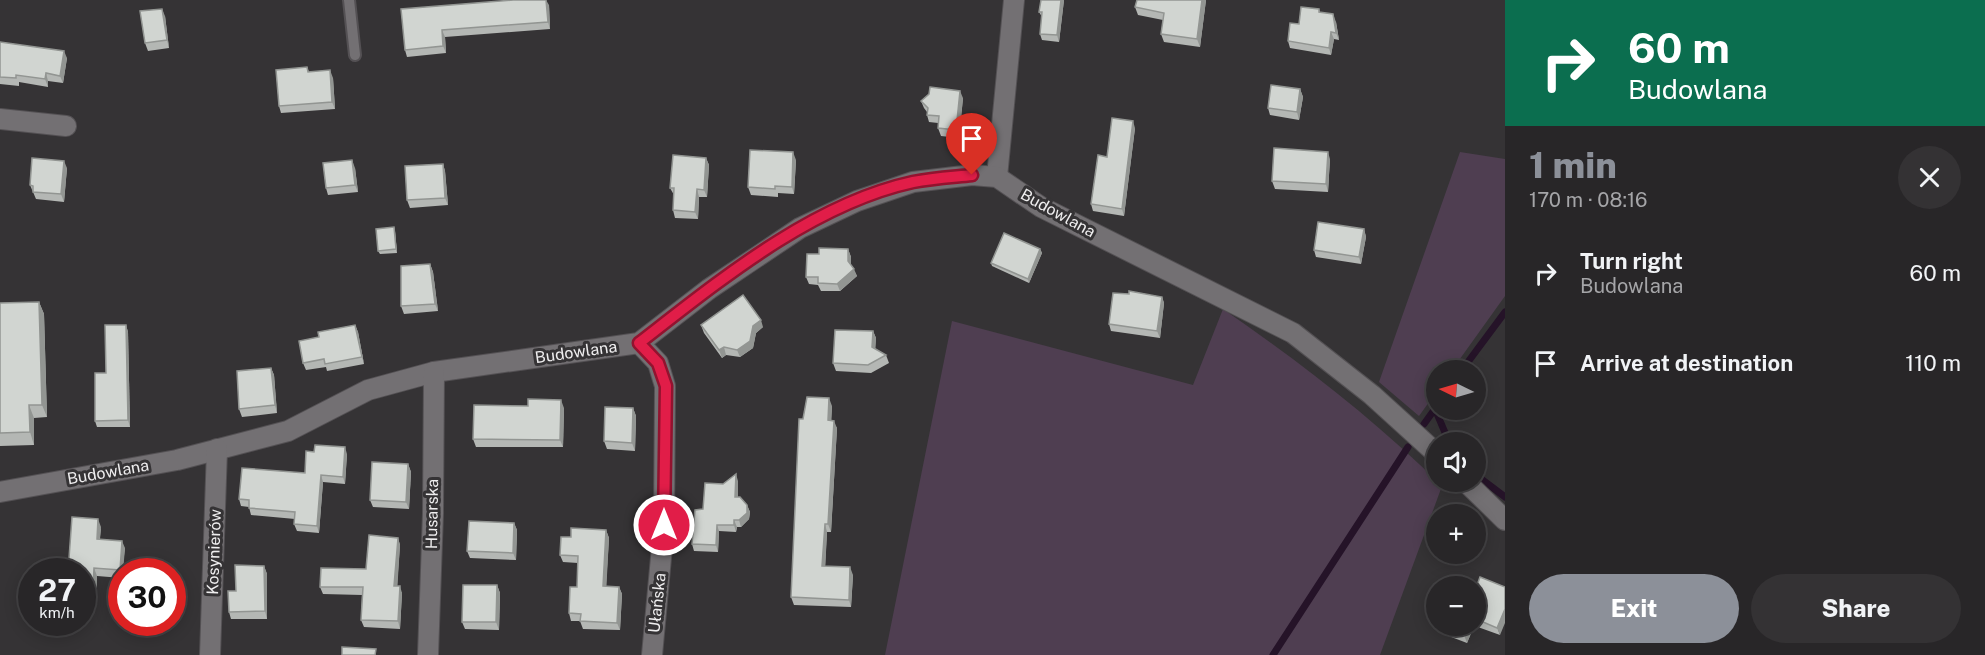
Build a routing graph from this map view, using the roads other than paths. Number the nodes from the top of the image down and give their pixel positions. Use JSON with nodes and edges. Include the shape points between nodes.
{"nodes":[{"id":1,"x":349,"y":0,"type":"edge"},
{"id":2,"x":1014,"y":0,"type":"edge"},
{"id":3,"x":355,"y":55,"type":"dead end"},
{"id":4,"x":0,"y":119,"type":"edge"},
{"id":5,"x":66,"y":126,"type":"dead end"},
{"id":6,"x":997,"y":177,"type":"junction"},
{"id":7,"x":639,"y":343,"type":"junction"},
{"id":8,"x":434,"y":372,"type":"junction"},
{"id":9,"x":1426,"y":444,"type":"edge"},
{"id":10,"x":218,"y":449,"type":"junction"},
{"id":11,"x":0,"y":492,"type":"edge"},
{"id":12,"x":1476,"y":492,"type":"edge"},
{"id":13,"x":1505,"y":520,"type":"edge"},
{"id":14,"x":210,"y":655,"type":"edge"},
{"id":15,"x":428,"y":655,"type":"edge"},
{"id":16,"x":652,"y":655,"type":"edge"}],
"edges":[{"from":1,"to":3,"type":"lane"},
{"from":2,"to":6,"type":"street"},
{"from":4,"to":5,"type":"street"},
{"from":6,"to":7,"type":"street","name":"Budowlana","via":[[972,175],[913,182],[800,228],[709,289]]},
{"from":6,"to":9,"type":"street","name":"Budowlana","via":[[1041,207],[1293,333],[1372,395]]},
{"from":7,"to":8,"type":"street","name":"Budowlana"},
{"from":7,"to":16,"type":"street","name":"Ułańska","via":[[658,363],[666,386],[664,525]]},
{"from":8,"to":10,"type":"street","name":"Budowlana","via":[[368,390],[288,431]]},
{"from":8,"to":15,"type":"street","name":"Husarska"},
{"from":10,"to":11,"type":"street","name":"Budowlana"},
{"from":10,"to":14,"type":"street","name":"Kosynierów"},
{"from":12,"to":13,"type":"street"}]}
